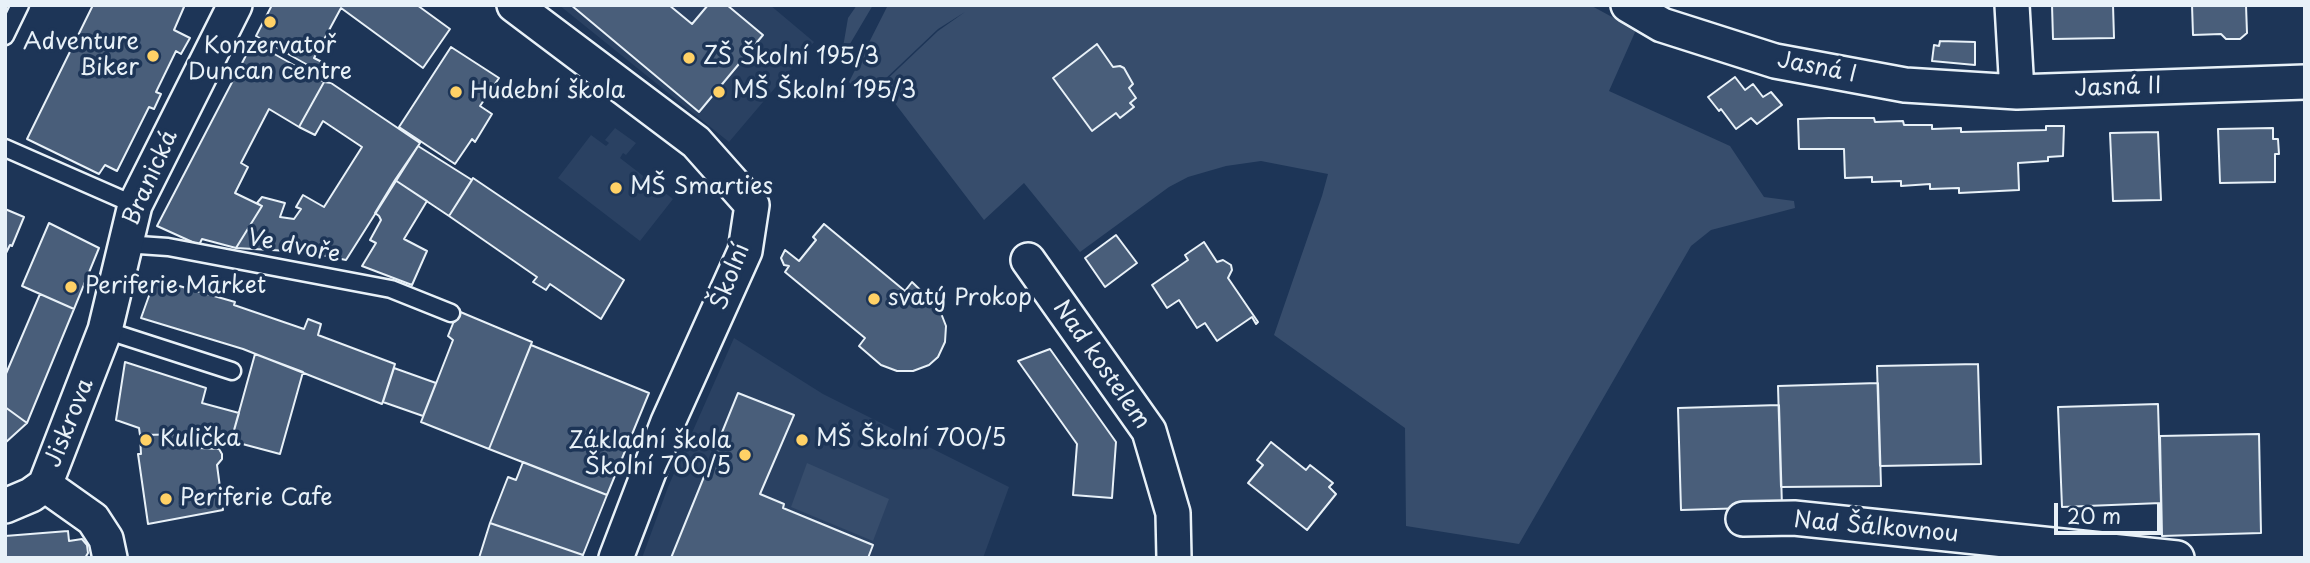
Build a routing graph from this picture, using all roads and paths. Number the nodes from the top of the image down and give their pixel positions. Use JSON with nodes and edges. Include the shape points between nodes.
{"nodes":[{"id":1,"x":20,"y":5,"type":"edge"},
{"id":2,"x":234,"y":5,"type":"edge"},
{"id":3,"x":514,"y":5,"type":"edge"},
{"id":4,"x":1628,"y":5,"type":"edge"},
{"id":5,"x":2012,"y":5,"type":"edge"},
{"id":6,"x":5,"y":36,"type":"edge"},
{"id":7,"x":2305,"y":82,"type":"edge"},
{"id":8,"x":2017,"y":92,"type":"junction"},
{"id":9,"x":5,"y":148,"type":"edge"},
{"id":10,"x":135,"y":205,"type":"junction"},
{"id":11,"x":124,"y":244,"type":"junction"},
{"id":12,"x":1028,"y":260,"type":"dead end"},
{"id":13,"x":451,"y":313,"type":"dead end"},
{"id":14,"x":105,"y":330,"type":"junction"},
{"id":15,"x":94,"y":361,"type":"joint"},
{"id":16,"x":232,"y":370,"type":"dead end"},
{"id":17,"x":45,"y":485,"type":"junction"},
{"id":18,"x":5,"y":506,"type":"edge"},
{"id":19,"x":1743,"y":519,"type":"dead end"},
{"id":20,"x":108,"y":549,"type":"edge"},
{"id":21,"x":616,"y":558,"type":"edge"},
{"id":22,"x":1174,"y":558,"type":"edge"},
{"id":23,"x":2177,"y":558,"type":"edge"}],
"edges":[{"from":1,"to":6,"type":"lane"},
{"from":2,"to":10,"type":"street","name":"Branická"},
{"from":3,"to":21,"type":"street","name":"Školní","via":[[696,142],[752,205],[745,251],[668,422]]},
{"from":4,"to":8,"type":"street","name":"Jasná I","via":[[1662,25],[1774,61],[1905,85]]},
{"from":5,"to":8,"type":"street"},
{"from":7,"to":8,"type":"street","name":"Jasná II"},
{"from":9,"to":10,"type":"lane"},
{"from":10,"to":11,"type":"street","name":"Branická"},
{"from":11,"to":13,"type":"lane","name":"Ve dvoře","via":[[168,247],[391,289]]},
{"from":11,"to":14,"type":"street","name":"Branická"},
{"from":12,"to":22,"type":"street","name":"Nad kostelem","via":[[1149,431],[1173,513]]},
{"from":14,"to":15,"type":"street","name":"Branická"},
{"from":14,"to":16,"type":"lane"},
{"from":15,"to":17,"type":"street","name":"Jiskrova"},
{"from":17,"to":18,"type":"street","name":"Jiskrova"},
{"from":17,"to":20,"type":"street","name":"Jiskrova","via":[[93,519]]},
{"from":19,"to":23,"type":"street","name":"Nad Šálkovnou","via":[[1794,519]]}]}
